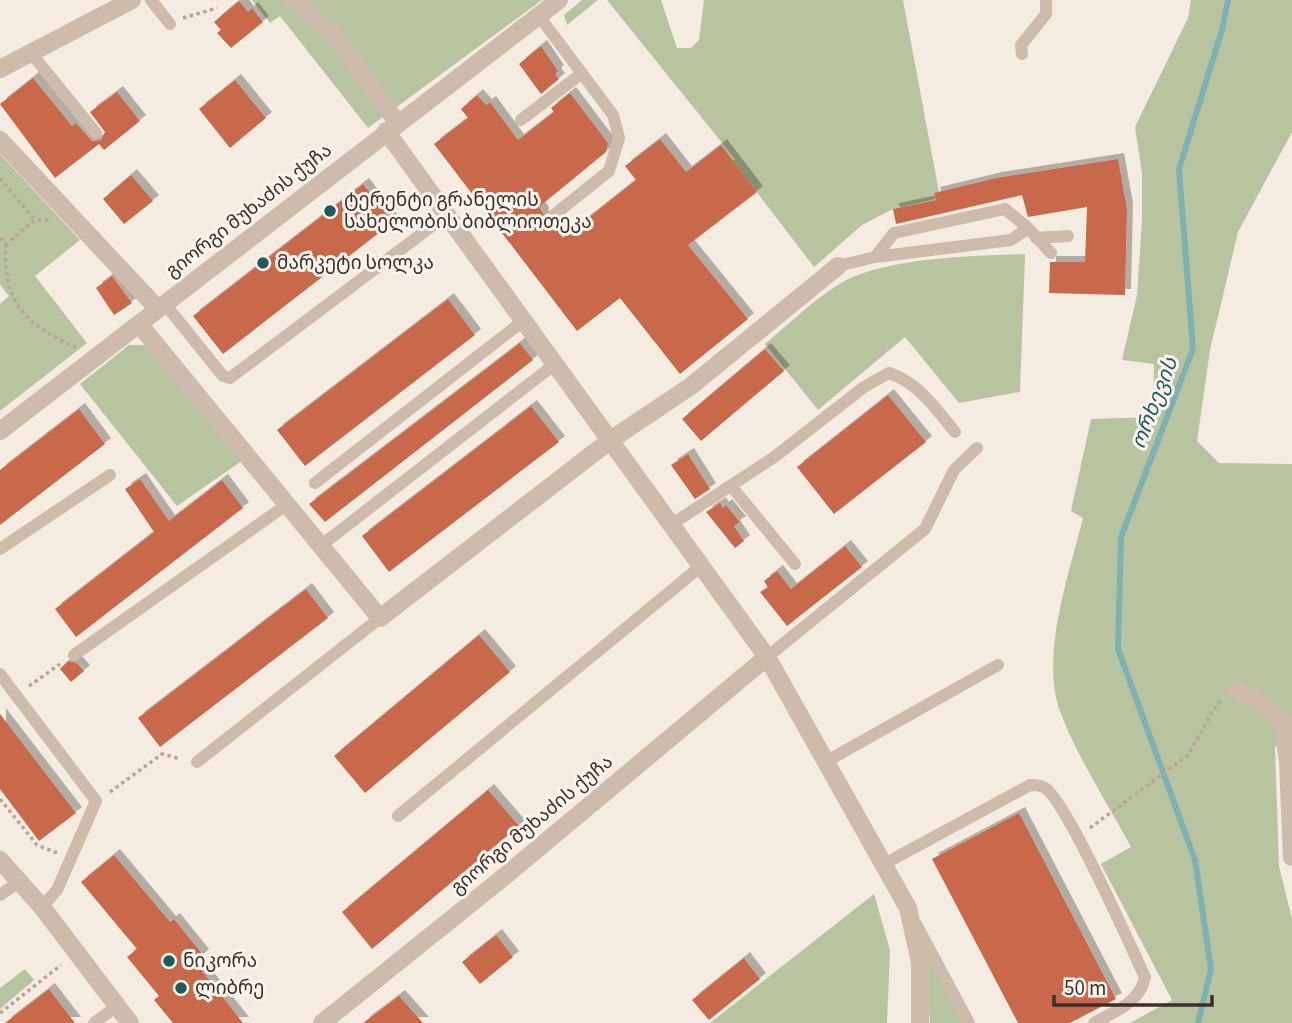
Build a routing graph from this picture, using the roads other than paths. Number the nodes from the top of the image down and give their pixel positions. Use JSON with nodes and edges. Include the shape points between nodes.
{"nodes":[{"id":1,"x":113,"y":0,"type":"edge"},
{"id":2,"x":132,"y":0,"type":"edge"},
{"id":3,"x":151,"y":0,"type":"edge"},
{"id":4,"x":292,"y":0,"type":"edge"},
{"id":5,"x":559,"y":0,"type":"edge"},
{"id":6,"x":1046,"y":0,"type":"edge"},
{"id":7,"x":539,"y":16,"type":"junction"},
{"id":8,"x":99,"y":18,"type":"junction"},
{"id":9,"x":169,"y":23,"type":"road end"},
{"id":10,"x":31,"y":53,"type":"junction"},
{"id":11,"x":1022,"y":54,"type":"dead end"},
{"id":12,"x":0,"y":69,"type":"edge"},
{"id":13,"x":582,"y":73,"type":"junction"},
{"id":14,"x":521,"y":120,"type":"dead end"},
{"id":15,"x":391,"y":127,"type":"junction"},
{"id":16,"x":96,"y":133,"type":"dead end"},
{"id":17,"x":0,"y":140,"type":"edge"},
{"id":18,"x":448,"y":214,"type":"junction"},
{"id":19,"x":549,"y":219,"type":"dead end"},
{"id":20,"x":1032,"y":233,"type":"junction"},
{"id":21,"x":1068,"y":236,"type":"dead end"},
{"id":22,"x":1051,"y":253,"type":"dead end"},
{"id":23,"x":875,"y":257,"type":"junction"},
{"id":24,"x":838,"y":267,"type":"joint"},
{"id":25,"x":161,"y":307,"type":"junction"},
{"id":26,"x":523,"y":321,"type":"junction"},
{"id":27,"x":139,"y":324,"type":"junction"},
{"id":28,"x":555,"y":364,"type":"junction"},
{"id":29,"x":0,"y":431,"type":"edge"},
{"id":30,"x":955,"y":432,"type":"dead end"},
{"id":31,"x":612,"y":439,"type":"junction"},
{"id":32,"x":977,"y":449,"type":"dead end"},
{"id":33,"x":110,"y":475,"type":"dead end"},
{"id":34,"x":315,"y":484,"type":"dead end"},
{"id":35,"x":731,"y":486,"type":"junction"},
{"id":36,"x":289,"y":503,"type":"junction"},
{"id":37,"x":673,"y":524,"type":"junction"},
{"id":38,"x":323,"y":544,"type":"junction"},
{"id":39,"x":0,"y":549,"type":"edge"},
{"id":40,"x":795,"y":564,"type":"dead end"},
{"id":41,"x":700,"y":567,"type":"junction"},
{"id":42,"x":380,"y":618,"type":"junction"},
{"id":43,"x":74,"y":655,"type":"road end"},
{"id":44,"x":767,"y":657,"type":"junction"},
{"id":45,"x":998,"y":665,"type":"dead end"},
{"id":46,"x":0,"y":674,"type":"edge"},
{"id":47,"x":1236,"y":690,"type":"road end"},
{"id":48,"x":827,"y":761,"type":"junction"},
{"id":49,"x":197,"y":762,"type":"dead end"},
{"id":50,"x":398,"y":816,"type":"dead end"},
{"id":51,"x":1292,"y":857,"type":"edge"},
{"id":52,"x":0,"y":860,"type":"edge"},
{"id":53,"x":884,"y":864,"type":"junction"},
{"id":54,"x":20,"y":881,"type":"junction"},
{"id":55,"x":0,"y":895,"type":"edge"},
{"id":56,"x":42,"y":907,"type":"junction"},
{"id":57,"x":908,"y":908,"type":"junction"},
{"id":58,"x":117,"y":1006,"type":"junction"},
{"id":59,"x":94,"y":1023,"type":"edge"},
{"id":60,"x":130,"y":1023,"type":"edge"},
{"id":61,"x":322,"y":1023,"type":"edge"},
{"id":62,"x":920,"y":1023,"type":"edge"},
{"id":63,"x":970,"y":1023,"type":"edge"},
{"id":64,"x":1094,"y":1023,"type":"edge"}],
"edges":[{"from":1,"to":8,"type":"street"},
{"from":2,"to":8,"type":"street"},
{"from":3,"to":9,"type":"lane"},
{"from":4,"to":15,"type":"street","via":[[332,32]]},
{"from":5,"to":7,"type":"street","name":"გიორგი მუხაძის ქუჩა"},
{"from":6,"to":11,"type":"lane","via":[[1046,14],[1021,45]]},
{"from":7,"to":13,"type":"lane"},
{"from":7,"to":15,"type":"street","name":"გიორგი მუხაძის ქუჩა"},
{"from":8,"to":10,"type":"street"},
{"from":10,"to":12,"type":"street"},
{"from":10,"to":16,"type":"lane"},
{"from":13,"to":14,"type":"lane"},
{"from":13,"to":19,"type":"lane","via":[[614,115],[619,138],[609,170]]},
{"from":15,"to":18,"type":"street"},
{"from":15,"to":25,"type":"street","name":"გიორგი მუხაძის ქუჩა"},
{"from":17,"to":25,"type":"street"},
{"from":18,"to":25,"type":"lane","via":[[230,378],[223,376]]},
{"from":18,"to":26,"type":"street"},
{"from":20,"to":21,"type":"lane"},
{"from":20,"to":22,"type":"lane"},
{"from":20,"to":23,"type":"lane","via":[[1011,240]]},
{"from":20,"to":23,"type":"lane","via":[[1004,209],[894,233]]},
{"from":23,"to":24,"type":"lane"},
{"from":24,"to":31,"type":"street","via":[[691,386]]},
{"from":25,"to":27,"type":"street","name":"გიორგი მუხაძის ქუჩა"},
{"from":26,"to":28,"type":"street"},
{"from":26,"to":34,"type":"lane"},
{"from":27,"to":29,"type":"street","name":"გიორგი მუხაძის ქუჩა"},
{"from":27,"to":36,"type":"street"},
{"from":28,"to":31,"type":"street"},
{"from":28,"to":38,"type":"lane"},
{"from":30,"to":35,"type":"lane","via":[[907,379],[889,373]]},
{"from":31,"to":37,"type":"street"},
{"from":31,"to":42,"type":"street"},
{"from":32,"to":44,"type":"lane","via":[[954,470],[925,529]]},
{"from":33,"to":39,"type":"lane"},
{"from":35,"to":37,"type":"lane"},
{"from":35,"to":40,"type":"lane"},
{"from":36,"to":38,"type":"street"},
{"from":36,"to":43,"type":"lane"},
{"from":37,"to":41,"type":"street"},
{"from":38,"to":42,"type":"street"},
{"from":41,"to":44,"type":"street"},
{"from":41,"to":50,"type":"lane"},
{"from":42,"to":49,"type":"lane"},
{"from":44,"to":48,"type":"street"},
{"from":44,"to":61,"type":"street","name":"გიორგი მუხაძის ქუჩა"},
{"from":45,"to":48,"type":"lane"},
{"from":46,"to":56,"type":"lane","via":[[96,801],[57,890]]},
{"from":47,"to":51,"type":"street","via":[[1257,699],[1282,721]]},
{"from":48,"to":53,"type":"street"},
{"from":52,"to":54,"type":"street"},
{"from":53,"to":57,"type":"street"},
{"from":53,"to":64,"type":"lane","via":[[1030,785],[1044,786],[1078,838],[1145,977],[1143,989],[1131,1002]]},
{"from":54,"to":55,"type":"lane"},
{"from":54,"to":56,"type":"street"},
{"from":56,"to":58,"type":"street"},
{"from":57,"to":62,"type":"street","via":[[919,962]]},
{"from":57,"to":63,"type":"lane"},
{"from":58,"to":59,"type":"lane"},
{"from":58,"to":60,"type":"street"}]}
